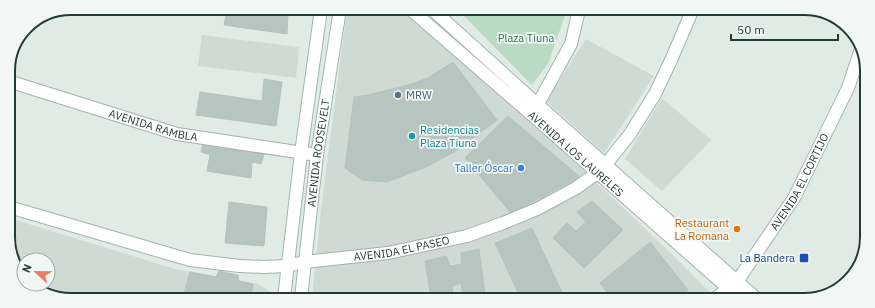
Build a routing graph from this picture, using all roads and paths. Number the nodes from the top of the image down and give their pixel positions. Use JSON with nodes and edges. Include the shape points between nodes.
{"nodes":[{"id":1,"x":319,"y":15,"type":"edge"},
{"id":2,"x":339,"y":15,"type":"edge"},
{"id":3,"x":416,"y":15,"type":"edge"},
{"id":4,"x":438,"y":15,"type":"edge"},
{"id":5,"x":578,"y":15,"type":"edge"},
{"id":6,"x":690,"y":15,"type":"edge"},
{"id":7,"x":858,"y":56,"type":"edge"},
{"id":8,"x":15,"y":83,"type":"edge"},
{"id":9,"x":535,"y":110,"type":"junction"},
{"id":10,"x":301,"y":153,"type":"junction"},
{"id":11,"x":318,"y":155,"type":"junction"},
{"id":12,"x":606,"y":164,"type":"junction"},
{"id":13,"x":597,"y":173,"type":"junction"},
{"id":14,"x":15,"y":209,"type":"edge"},
{"id":15,"x":304,"y":262,"type":"junction"},
{"id":16,"x":287,"y":266,"type":"junction"},
{"id":17,"x":738,"y":280,"type":"junction"},
{"id":18,"x":728,"y":288,"type":"junction"},
{"id":19,"x":284,"y":293,"type":"edge"},
{"id":20,"x":301,"y":293,"type":"edge"},
{"id":21,"x":723,"y":293,"type":"edge"},
{"id":22,"x":733,"y":293,"type":"edge"},
{"id":23,"x":751,"y":293,"type":"edge"}],
"edges":[{"from":1,"to":10,"type":"street","name":"AVENIDA ROOSEVELT"},
{"from":2,"to":11,"type":"street","name":"AVENIDA ROOSEVELT"},
{"from":3,"to":9,"type":"street","name":"AVENIDA LOS LAURELES"},
{"from":4,"to":9,"type":"street","name":"AVENIDA LOS LAURELES"},
{"from":5,"to":9,"type":"street","via":[[571,44]]},
{"from":6,"to":12,"type":"street","name":"AVENIDA EL PASEO","via":[[643,116]]},
{"from":7,"to":17,"type":"street","name":"AVENIDA EL CORTIJO","via":[[848,88],[794,198]]},
{"from":8,"to":10,"type":"street","name":"AVENIDA RAMBLA","via":[[176,134]]},
{"from":9,"to":12,"type":"street","name":"AVENIDA LOS LAURELES"},
{"from":9,"to":13,"type":"street","name":"AVENIDA LOS LAURELES"},
{"from":10,"to":11,"type":"street","name":"AVENIDA RAMBLA"},
{"from":10,"to":16,"type":"street","name":"AVENIDA ROOSEVELT"},
{"from":11,"to":15,"type":"street","name":"AVENIDA ROOSEVELT"},
{"from":12,"to":13,"type":"street","name":"AVENIDA EL PASEO"},
{"from":12,"to":17,"type":"street","name":"AVENIDA LOS LAURELES"},
{"from":13,"to":15,"type":"street","name":"AVENIDA EL PASEO","via":[[576,188],[537,209],[468,236],[388,253]]},
{"from":13,"to":18,"type":"street","name":"AVENIDA LOS LAURELES"},
{"from":14,"to":16,"type":"street","name":"AVENIDA EL PASEO","via":[[190,260],[240,266]]},
{"from":15,"to":16,"type":"street","name":"AVENIDA EL PASEO"},
{"from":15,"to":20,"type":"street","name":"AVENIDA ROOSEVELT"},
{"from":16,"to":19,"type":"street","name":"AVENIDA ROOSEVELT"},
{"from":17,"to":18,"type":"street","name":"AVENIDA EL CORTIJO"},
{"from":17,"to":23,"type":"street","name":"AVENIDA LOS LAURELES"},
{"from":18,"to":21,"type":"street","name":"AVENIDA EL CORTIJO"},
{"from":18,"to":22,"type":"street","name":"AVENIDA LOS LAURELES"}]}
